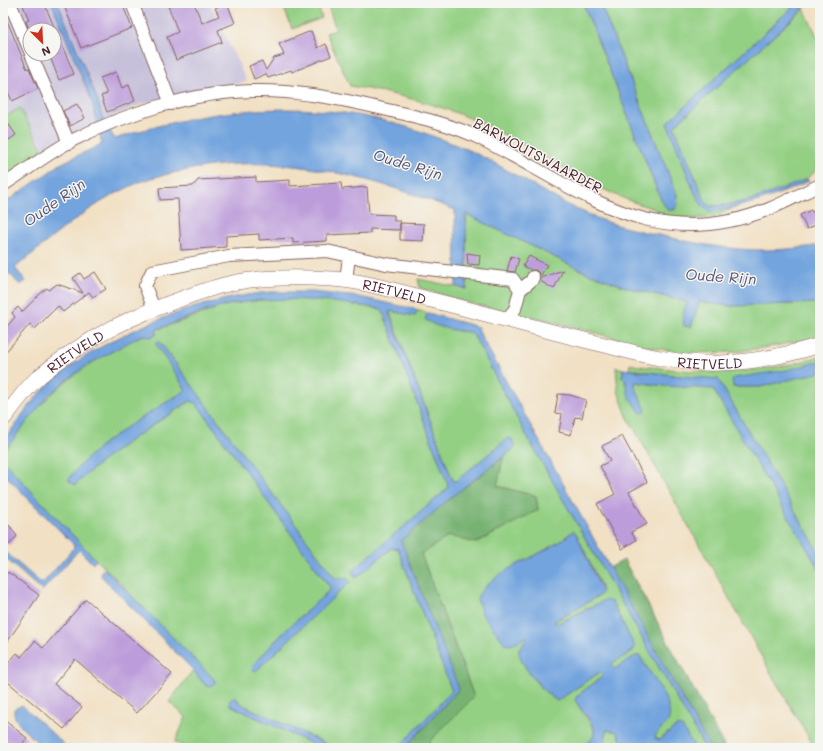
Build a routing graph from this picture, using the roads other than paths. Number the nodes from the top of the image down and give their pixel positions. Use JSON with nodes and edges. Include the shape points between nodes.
{"nodes":[{"id":1,"x":10,"y":3,"type":"edge"},
{"id":2,"x":132,"y":3,"type":"edge"},
{"id":3,"x":22,"y":32,"type":"edge"},
{"id":4,"x":34,"y":62,"type":"edge"},
{"id":5,"x":171,"y":104,"type":"junction"},
{"id":6,"x":69,"y":143,"type":"junction"},
{"id":7,"x":3,"y":185,"type":"edge"},
{"id":8,"x":820,"y":185,"type":"edge"},
{"id":9,"x":349,"y":256,"type":"junction"},
{"id":10,"x":533,"y":277,"type":"dead end"},
{"id":11,"x":346,"y":281,"type":"junction"},
{"id":12,"x":520,"y":290,"type":"junction"},
{"id":13,"x":154,"y":309,"type":"junction"},
{"id":14,"x":507,"y":319,"type":"junction"},
{"id":15,"x":820,"y":345,"type":"edge"},
{"id":16,"x":3,"y":419,"type":"edge"}],
"edges":[{"from":1,"to":3,"type":"street"},
{"from":2,"to":5,"type":"street"},
{"from":4,"to":6,"type":"street"},
{"from":5,"to":6,"type":"street","name":"BARWOUTSWAARDER","via":[[111,124]]},
{"from":5,"to":8,"type":"street","name":"BARWOUTSWAARDER","via":[[212,95],[254,91],[307,94],[355,102],[426,119],[478,137],[595,202],[625,215],[659,222],[716,223],[768,210]]},
{"from":6,"to":7,"type":"street","name":"BARWOUTSWAARDER"},
{"from":9,"to":11,"type":"street"},
{"from":9,"to":12,"type":"street","via":[[386,264],[513,278]]},
{"from":9,"to":13,"type":"street","via":[[327,252],[229,256],[152,271],[145,286]]},
{"from":10,"to":12,"type":"street"},
{"from":11,"to":13,"type":"main road","name":"RIETVELD","via":[[300,278],[230,283]]},
{"from":11,"to":14,"type":"main road","name":"RIETVELD"},
{"from":12,"to":14,"type":"street","via":[[515,309]]},
{"from":13,"to":16,"type":"main road","name":"RIETVELD","via":[[77,348],[38,377]]},
{"from":14,"to":15,"type":"main road","name":"RIETVELD","via":[[622,350],[707,363],[758,360]]}]}
